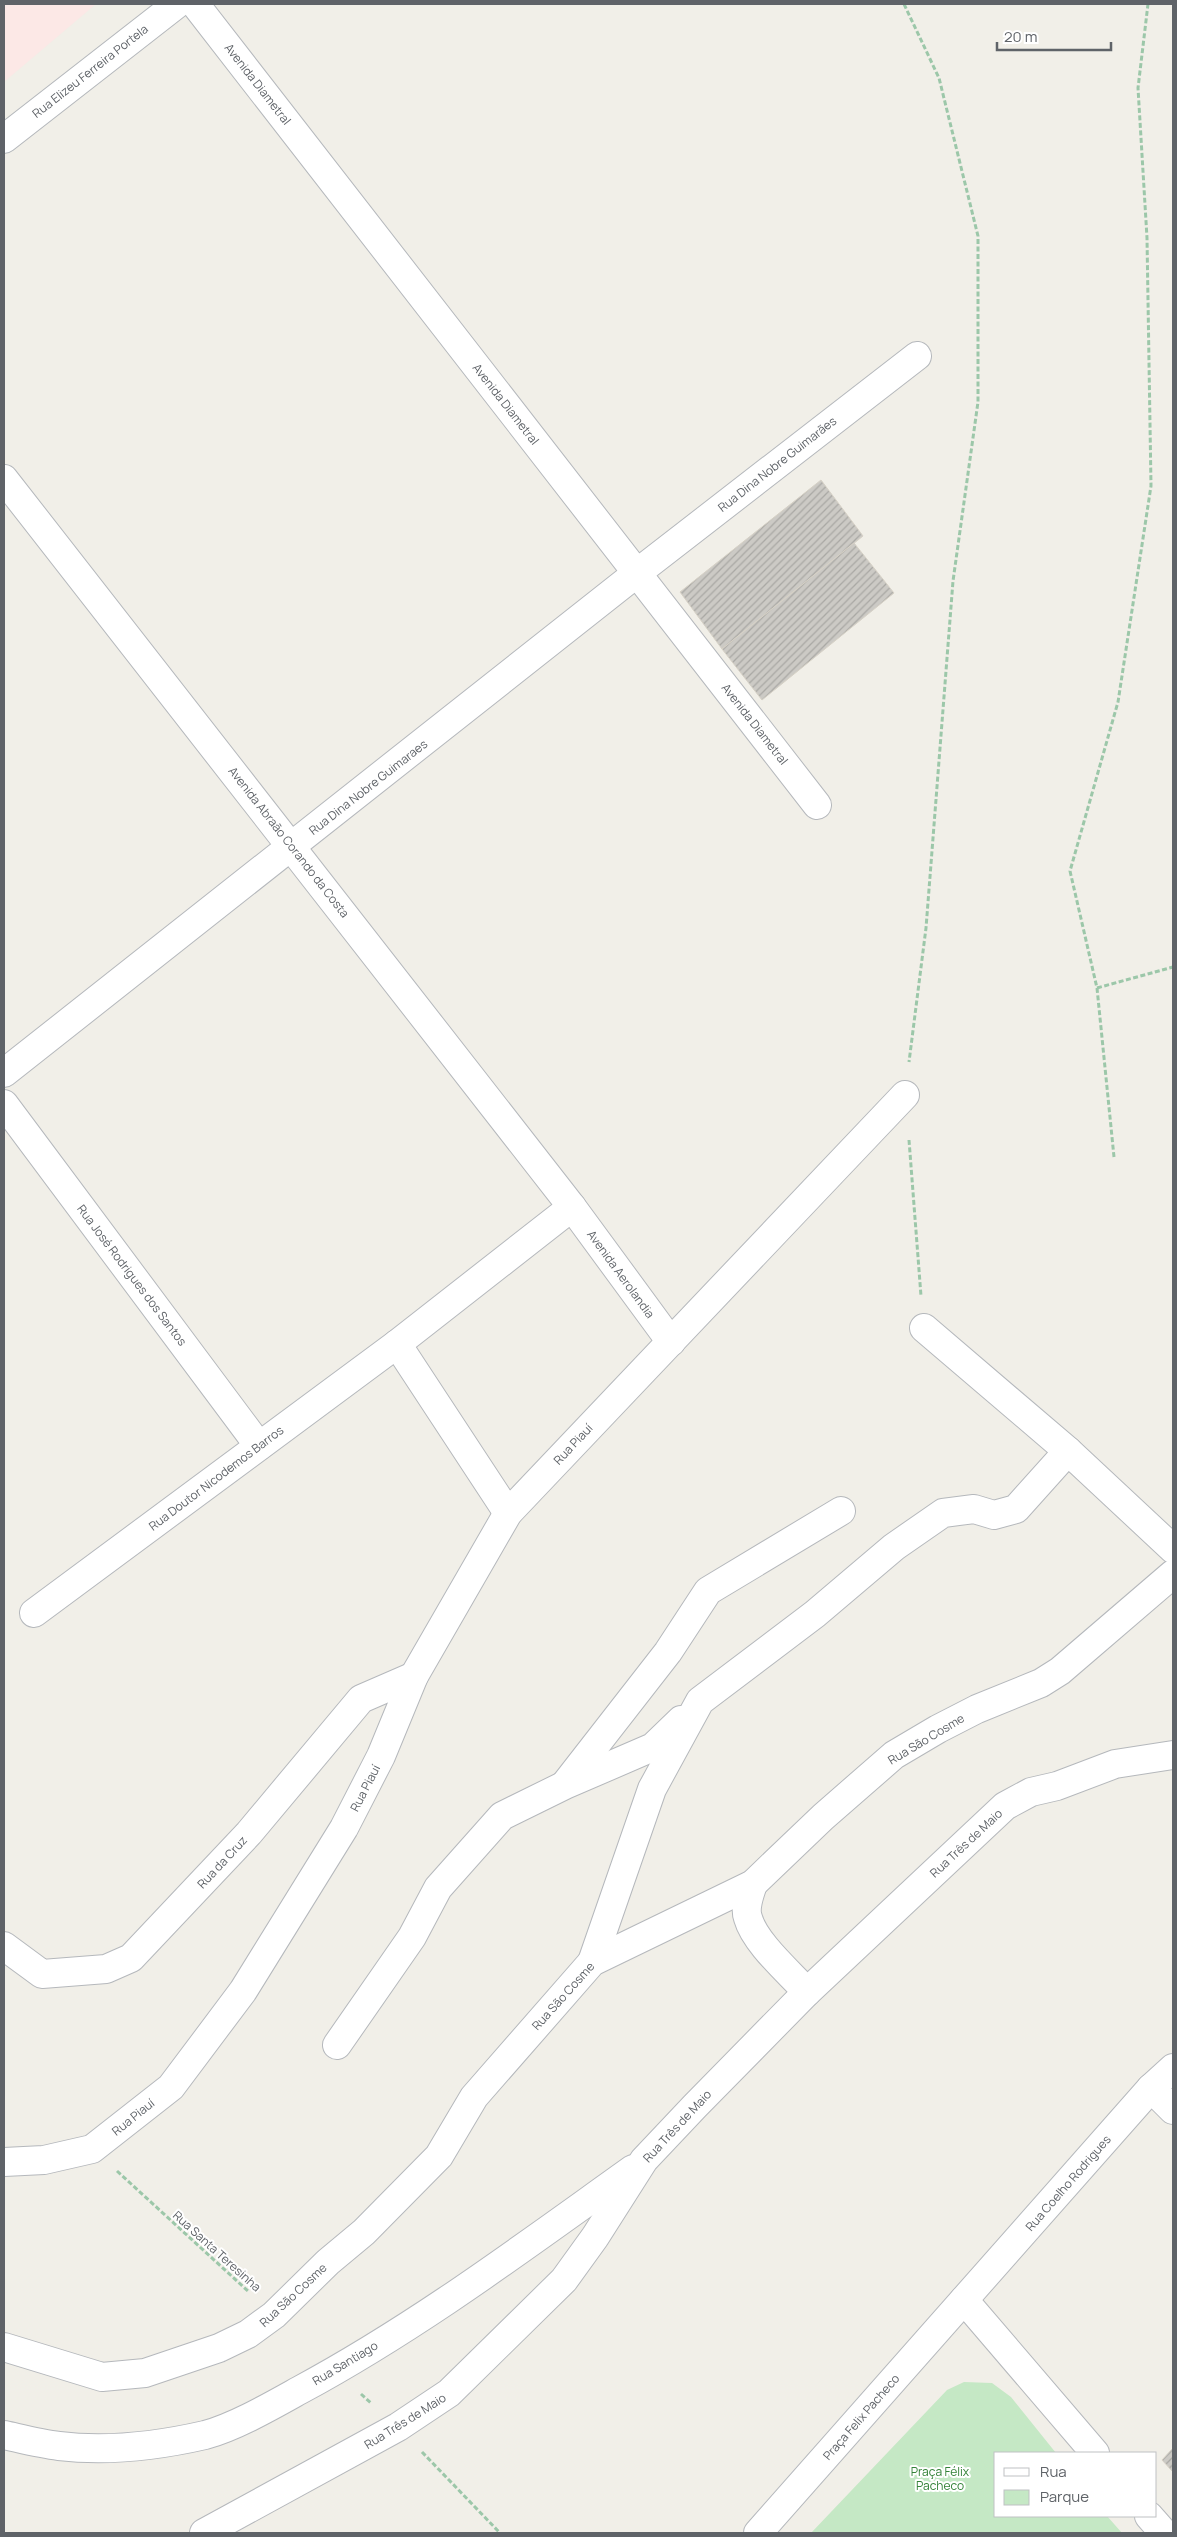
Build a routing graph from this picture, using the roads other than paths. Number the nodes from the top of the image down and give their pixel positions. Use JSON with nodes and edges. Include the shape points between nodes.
{"nodes":[{"id":1,"x":177,"y":4,"type":"edge"},
{"id":2,"x":195,"y":4,"type":"edge"},
{"id":3,"x":4,"y":138,"type":"edge"},
{"id":4,"x":917,"y":356,"type":"dead end"},
{"id":5,"x":4,"y":479,"type":"edge"},
{"id":6,"x":637,"y":573,"type":"junction"},
{"id":7,"x":818,"y":805,"type":"dead end"},
{"id":8,"x":293,"y":847,"type":"junction"},
{"id":9,"x":4,"y":1073,"type":"edge"},
{"id":10,"x":905,"y":1094,"type":"road end"},
{"id":11,"x":4,"y":1104,"type":"edge"},
{"id":12,"x":572,"y":1207,"type":"junction"},
{"id":13,"x":924,"y":1328,"type":"road end"},
{"id":14,"x":671,"y":1342,"type":"junction"},
{"id":15,"x":397,"y":1344,"type":"junction"},
{"id":16,"x":259,"y":1446,"type":"junction"},
{"id":17,"x":1068,"y":1451,"type":"junction"},
{"id":18,"x":841,"y":1511,"type":"dead end"},
{"id":19,"x":508,"y":1513,"type":"junction"},
{"id":20,"x":1173,"y":1549,"type":"edge"},
{"id":21,"x":1173,"y":1574,"type":"edge"},
{"id":22,"x":34,"y":1613,"type":"dead end"},
{"id":23,"x":414,"y":1676,"type":"junction"},
{"id":24,"x":700,"y":1702,"type":"junction"},
{"id":25,"x":1173,"y":1755,"type":"edge"},
{"id":26,"x":565,"y":1785,"type":"junction"},
{"id":27,"x":753,"y":1884,"type":"junction"},
{"id":28,"x":4,"y":1946,"type":"edge"},
{"id":29,"x":592,"y":1962,"type":"junction"},
{"id":30,"x":806,"y":1992,"type":"junction"},
{"id":31,"x":337,"y":2045,"type":"dead end"},
{"id":32,"x":1173,"y":2068,"type":"edge"},
{"id":33,"x":1151,"y":2088,"type":"junction"},
{"id":34,"x":1173,"y":2110,"type":"edge"},
{"id":35,"x":644,"y":2160,"type":"junction"},
{"id":36,"x":4,"y":2162,"type":"edge"},
{"id":37,"x":964,"y":2300,"type":"junction"},
{"id":38,"x":4,"y":2347,"type":"edge"},
{"id":39,"x":4,"y":2435,"type":"edge"},
{"id":40,"x":1094,"y":2452,"type":"edge"},
{"id":41,"x":1150,"y":2517,"type":"edge"},
{"id":42,"x":204,"y":2533,"type":"edge"},
{"id":43,"x":758,"y":2533,"type":"edge"},
{"id":44,"x":1164,"y":2533,"type":"edge"}],
"edges":[{"from":1,"to":3,"type":"street","name":"Rua Elizeu Ferreira Portela"},
{"from":2,"to":6,"type":"street","name":"Avenida Diametral"},
{"from":4,"to":6,"type":"street","name":"Rua Dina Nobre Guimarães"},
{"from":5,"to":8,"type":"street","name":"Avenida Abraão Corando da Costa"},
{"from":6,"to":7,"type":"street","name":"Avenida Diametral"},
{"from":6,"to":8,"type":"street","name":"Rua Dina Nobre Guimaraes"},
{"from":8,"to":9,"type":"street","name":"Rua Dina Nobre Guimaraes"},
{"from":8,"to":12,"type":"street","name":"Avenida Abraão Corando da Costa"},
{"from":10,"to":14,"type":"street","name":"Rua Piauí"},
{"from":11,"to":16,"type":"street","name":"Rua José Rodrigues dos Santos"},
{"from":12,"to":14,"type":"street","name":"Avenida Aerolandia"},
{"from":12,"to":15,"type":"street","name":"Rua Doutor Nicodemos Barros"},
{"from":13,"to":17,"type":"street"},
{"from":14,"to":19,"type":"street","name":"Rua Piauí"},
{"from":15,"to":16,"type":"street","name":"Rua Doutor Nicodemos Barros"},
{"from":15,"to":19,"type":"street"},
{"from":16,"to":22,"type":"street","name":"Rua Doutor Nicodemos Barros"},
{"from":17,"to":20,"type":"street"},
{"from":17,"to":24,"type":"street","via":[[1016,1509],[994,1515],[974,1509],[943,1513],[894,1547],[815,1614]]},
{"from":18,"to":26,"type":"street","via":[[708,1591],[668,1652]]},
{"from":19,"to":23,"type":"street","name":"Rua Piauí"},
{"from":21,"to":27,"type":"street","name":"Rua São Cosme","via":[[1041,1683],[977,1709],[894,1755]]},
{"from":23,"to":28,"type":"street","name":"Rua da Cruz","via":[[361,1699],[249,1834],[131,1958],[106,1969],[42,1974]]},
{"from":23,"to":36,"type":"street","name":"Rua Piauí","via":[[381,1756],[344,1828],[243,1991],[171,2087],[92,2149],[44,2160]]},
{"from":24,"to":26,"type":"street","via":[[653,1747]]},
{"from":24,"to":29,"type":"street","via":[[652,1789]]},
{"from":25,"to":30,"type":"street","name":"Rua Três de Maio","via":[[1115,1764],[1018,1798],[1005,1806]]},
{"from":26,"to":31,"type":"street","via":[[502,1816],[438,1888],[412,1937]]},
{"from":27,"to":29,"type":"street","name":"Rua São Cosme"},
{"from":27,"to":30,"type":"street","via":[[747,1903],[747,1917],[770,1951]]},
{"from":29,"to":38,"type":"street","name":"Rua São Cosme","via":[[474,2097],[439,2156],[364,2232],[274,2315],[248,2334],[219,2348],[145,2373],[102,2377]]},
{"from":30,"to":35,"type":"street","name":"Rua Três de Maio"},
{"from":32,"to":33,"type":"street","name":"Rua Coelho Rodrigues"},
{"from":33,"to":34,"type":"street"},
{"from":33,"to":37,"type":"street","name":"Rua Coelho Rodrigues"},
{"from":35,"to":39,"type":"street","name":"Rua Santiago","via":[[501,2263],[335,2371],[260,2411],[207,2434],[152,2446],[95,2449],[58,2446]]},
{"from":35,"to":42,"type":"street","name":"Rua Três de Maio","via":[[564,2280],[449,2393],[398,2427]]},
{"from":37,"to":40,"type":"street"},
{"from":37,"to":43,"type":"street","name":"Praça Felix Pacheco"},
{"from":41,"to":44,"type":"street"}]}
